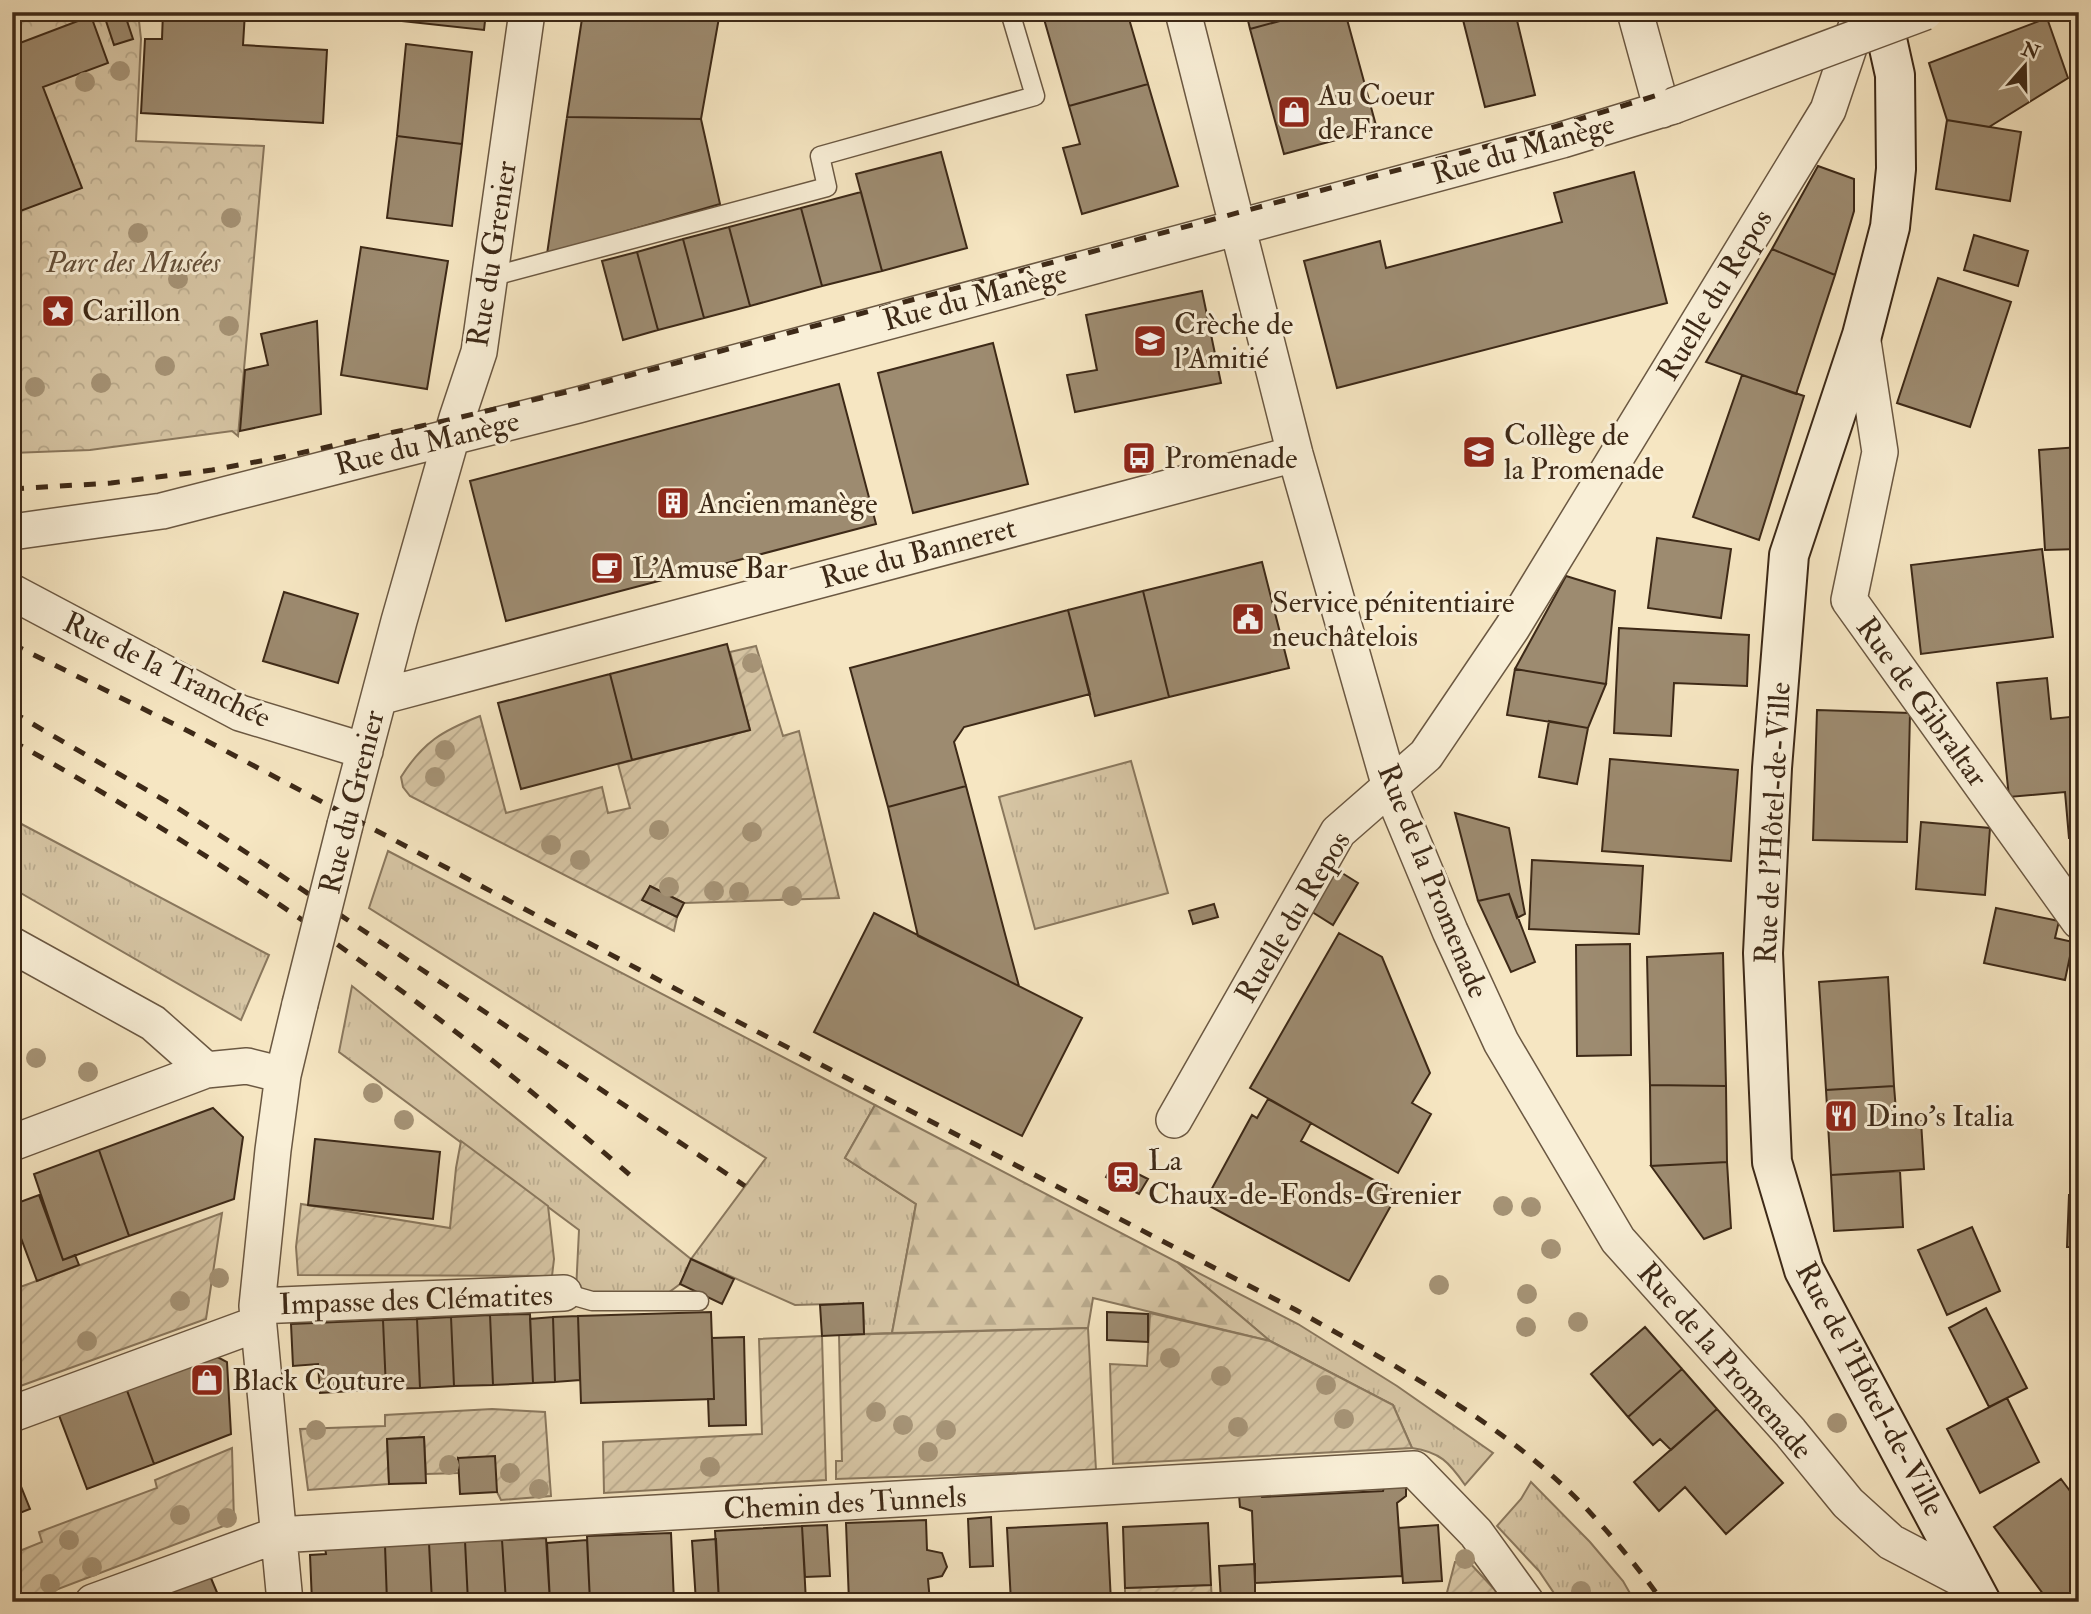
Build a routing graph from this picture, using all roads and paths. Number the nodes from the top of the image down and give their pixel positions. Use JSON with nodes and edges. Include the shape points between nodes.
{"nodes":[{"id":1,"x":527,"y":12,"type":"edge"},
{"id":2,"x":1010,"y":12,"type":"edge"},
{"id":3,"x":1183,"y":12,"type":"edge"},
{"id":4,"x":1635,"y":12,"type":"edge"},
{"id":5,"x":1860,"y":12,"type":"edge"},
{"id":6,"x":1881,"y":12,"type":"edge"},
{"id":7,"x":1925,"y":12,"type":"edge"},
{"id":8,"x":1668,"y":108,"type":"junction"},
{"id":9,"x":1238,"y":226,"type":"junction"},
{"id":10,"x":490,"y":277,"type":"junction"},
{"id":11,"x":1862,"y":335,"type":"junction"},
{"id":12,"x":452,"y":436,"type":"junction"},
{"id":13,"x":1295,"y":454,"type":"junction"},
{"id":14,"x":12,"y":532,"type":"edge"},
{"id":15,"x":12,"y":592,"type":"edge"},
{"id":16,"x":379,"y":696,"type":"junction"},
{"id":17,"x":365,"y":751,"type":"junction"},
{"id":18,"x":1390,"y":787,"type":"junction"},
{"id":19,"x":2079,"y":921,"type":"edge"},
{"id":20,"x":12,"y":945,"type":"edge"},
{"id":21,"x":205,"y":1070,"type":"junction"},
{"id":22,"x":283,"y":1075,"type":"junction"},
{"id":23,"x":1174,"y":1120,"type":"dead end"},
{"id":24,"x":12,"y":1143,"type":"edge"},
{"id":25,"x":564,"y":1293,"type":"joint"},
{"id":26,"x":699,"y":1301,"type":"dead end"},
{"id":27,"x":257,"y":1315,"type":"junction"},
{"id":28,"x":12,"y":1414,"type":"edge"},
{"id":29,"x":277,"y":1535,"type":"junction"},
{"id":30,"x":1977,"y":1594,"type":"edge"},
{"id":31,"x":93,"y":1602,"type":"edge"},
{"id":32,"x":285,"y":1602,"type":"edge"},
{"id":33,"x":1526,"y":1602,"type":"edge"}],
"edges":[{"from":1,"to":10,"type":"street","name":"Rue du Grenier"},
{"from":2,"to":10,"type":"lane","via":[[1035,96],[820,156],[827,187]]},
{"from":3,"to":9,"type":"street","name":"Rue de la Promenade"},
{"from":4,"to":8,"type":"street"},
{"from":5,"to":18,"type":"street","name":"Ruelle du Repos","via":[[1828,110],[1511,628],[1426,755]]},
{"from":6,"to":11,"type":"main road","name":"Rue de l'Hôtel-de-Ville","via":[[1895,75],[1896,169],[1889,227]]},
{"from":7,"to":8,"type":"street","name":"Rue du Manège","bridge":true},
{"from":8,"to":9,"type":"street","name":"Rue du Manège"},
{"from":9,"to":12,"type":"street","name":"Rue du Manège"},
{"from":9,"to":13,"type":"street","name":"Rue de la Promenade"},
{"from":10,"to":12,"type":"street","name":"Rue du Grenier","via":[[479,352]]},
{"from":11,"to":19,"type":"street","name":"Rue de Gibraltar","via":[[1880,452],[1849,600]]},
{"from":11,"to":30,"type":"main road","name":"Rue de l'Hôtel-de-Ville","via":[[1790,555],[1772,768],[1763,953],[1772,1162],[1804,1270]]},
{"from":12,"to":14,"type":"street","name":"Rue du Manège","via":[[162,511]]},
{"from":12,"to":16,"type":"street","name":"Rue du Grenier"},
{"from":13,"to":16,"type":"street","name":"Rue du Banneret"},
{"from":13,"to":18,"type":"street","name":"Rue de la Promenade"},
{"from":15,"to":17,"type":"street","name":"Rue de la Tranchée","via":[[240,713]]},
{"from":16,"to":17,"type":"street","name":"Rue du Grenier"},
{"from":17,"to":22,"type":"street","name":"Rue du Grenier","bridge":true},
{"from":18,"to":23,"type":"street","name":"Ruelle du Repos","via":[[1338,832]]},
{"from":18,"to":30,"type":"street","name":"Rue de la Promenade","via":[[1501,1042],[1618,1240],[1848,1503],[1891,1542]]},
{"from":20,"to":21,"type":"street","via":[[153,1024]]},
{"from":21,"to":22,"type":"street","via":[[247,1066]]},
{"from":21,"to":24,"type":"street"},
{"from":22,"to":27,"type":"street","name":"Rue du Grenier"},
{"from":25,"to":26,"type":"lane","name":"Impasse des Clématites","via":[[592,1301]]},
{"from":25,"to":27,"type":"street","name":"Impasse des Clématites"},
{"from":27,"to":28,"type":"street","name":"Impasse des Clématites"},
{"from":27,"to":29,"type":"street","name":"Rue du Grenier"},
{"from":29,"to":31,"type":"street","name":"Chemin des Tunnels"},
{"from":29,"to":32,"type":"street","name":"Rue du Grenier"},
{"from":29,"to":33,"type":"street","name":"Chemin des Tunnels","via":[[1414,1469],[1476,1533]]}]}
